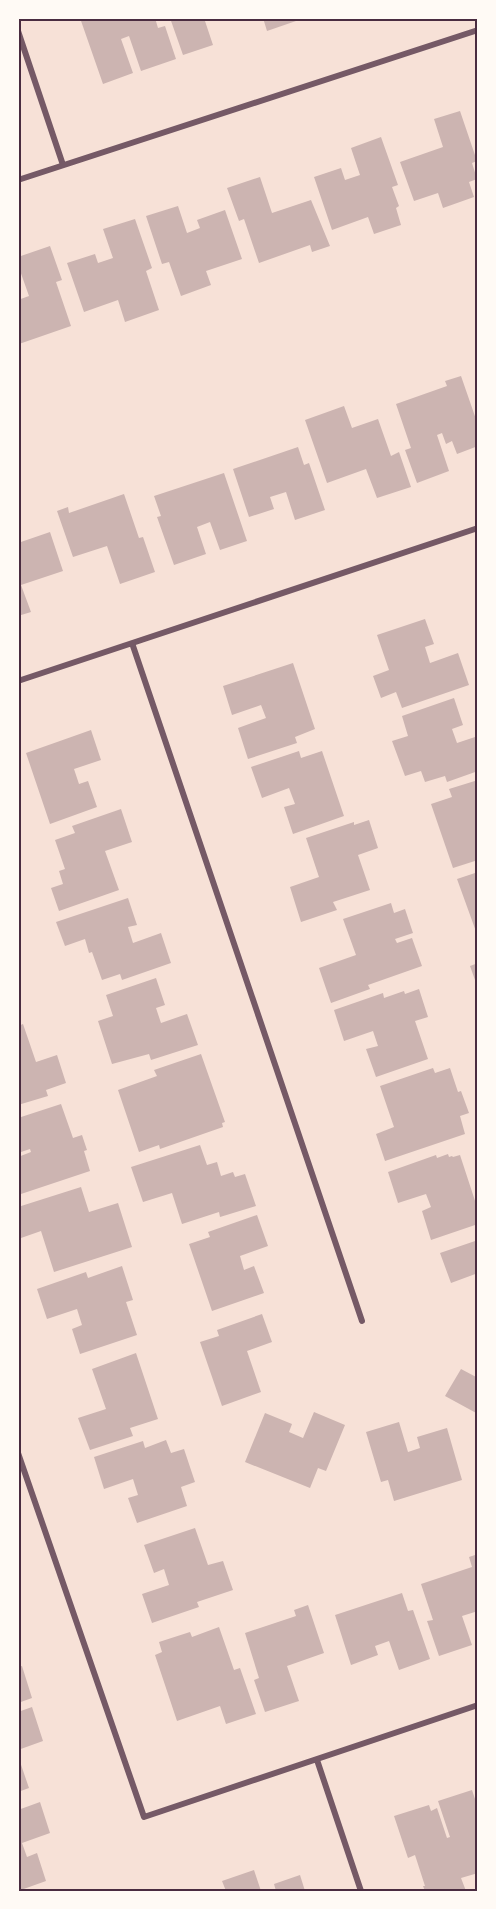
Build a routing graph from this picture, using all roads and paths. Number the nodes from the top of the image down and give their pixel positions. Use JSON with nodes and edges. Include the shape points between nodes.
{"nodes":[{"id":1,"x":478,"y":30,"type":"edge"},
{"id":2,"x":18,"y":31,"type":"edge"},
{"id":3,"x":63,"y":165,"type":"junction"},
{"id":4,"x":18,"y":180,"type":"edge"},
{"id":5,"x":478,"y":528,"type":"edge"},
{"id":6,"x":132,"y":643,"type":"junction"},
{"id":7,"x":18,"y":681,"type":"edge"},
{"id":8,"x":362,"y":1321,"type":"dead end"},
{"id":9,"x":18,"y":1453,"type":"edge"},
{"id":10,"x":478,"y":1706,"type":"edge"},
{"id":11,"x":317,"y":1760,"type":"junction"},
{"id":12,"x":361,"y":1891,"type":"edge"}],
"edges":[{"from":1,"to":3,"type":"street"},
{"from":2,"to":3,"type":"street"},
{"from":3,"to":4,"type":"street"},
{"from":5,"to":6,"type":"street"},
{"from":6,"to":7,"type":"street"},
{"from":6,"to":8,"type":"street"},
{"from":9,"to":11,"type":"street","via":[[144,1817]]},
{"from":10,"to":11,"type":"street"},
{"from":11,"to":12,"type":"street"}]}
